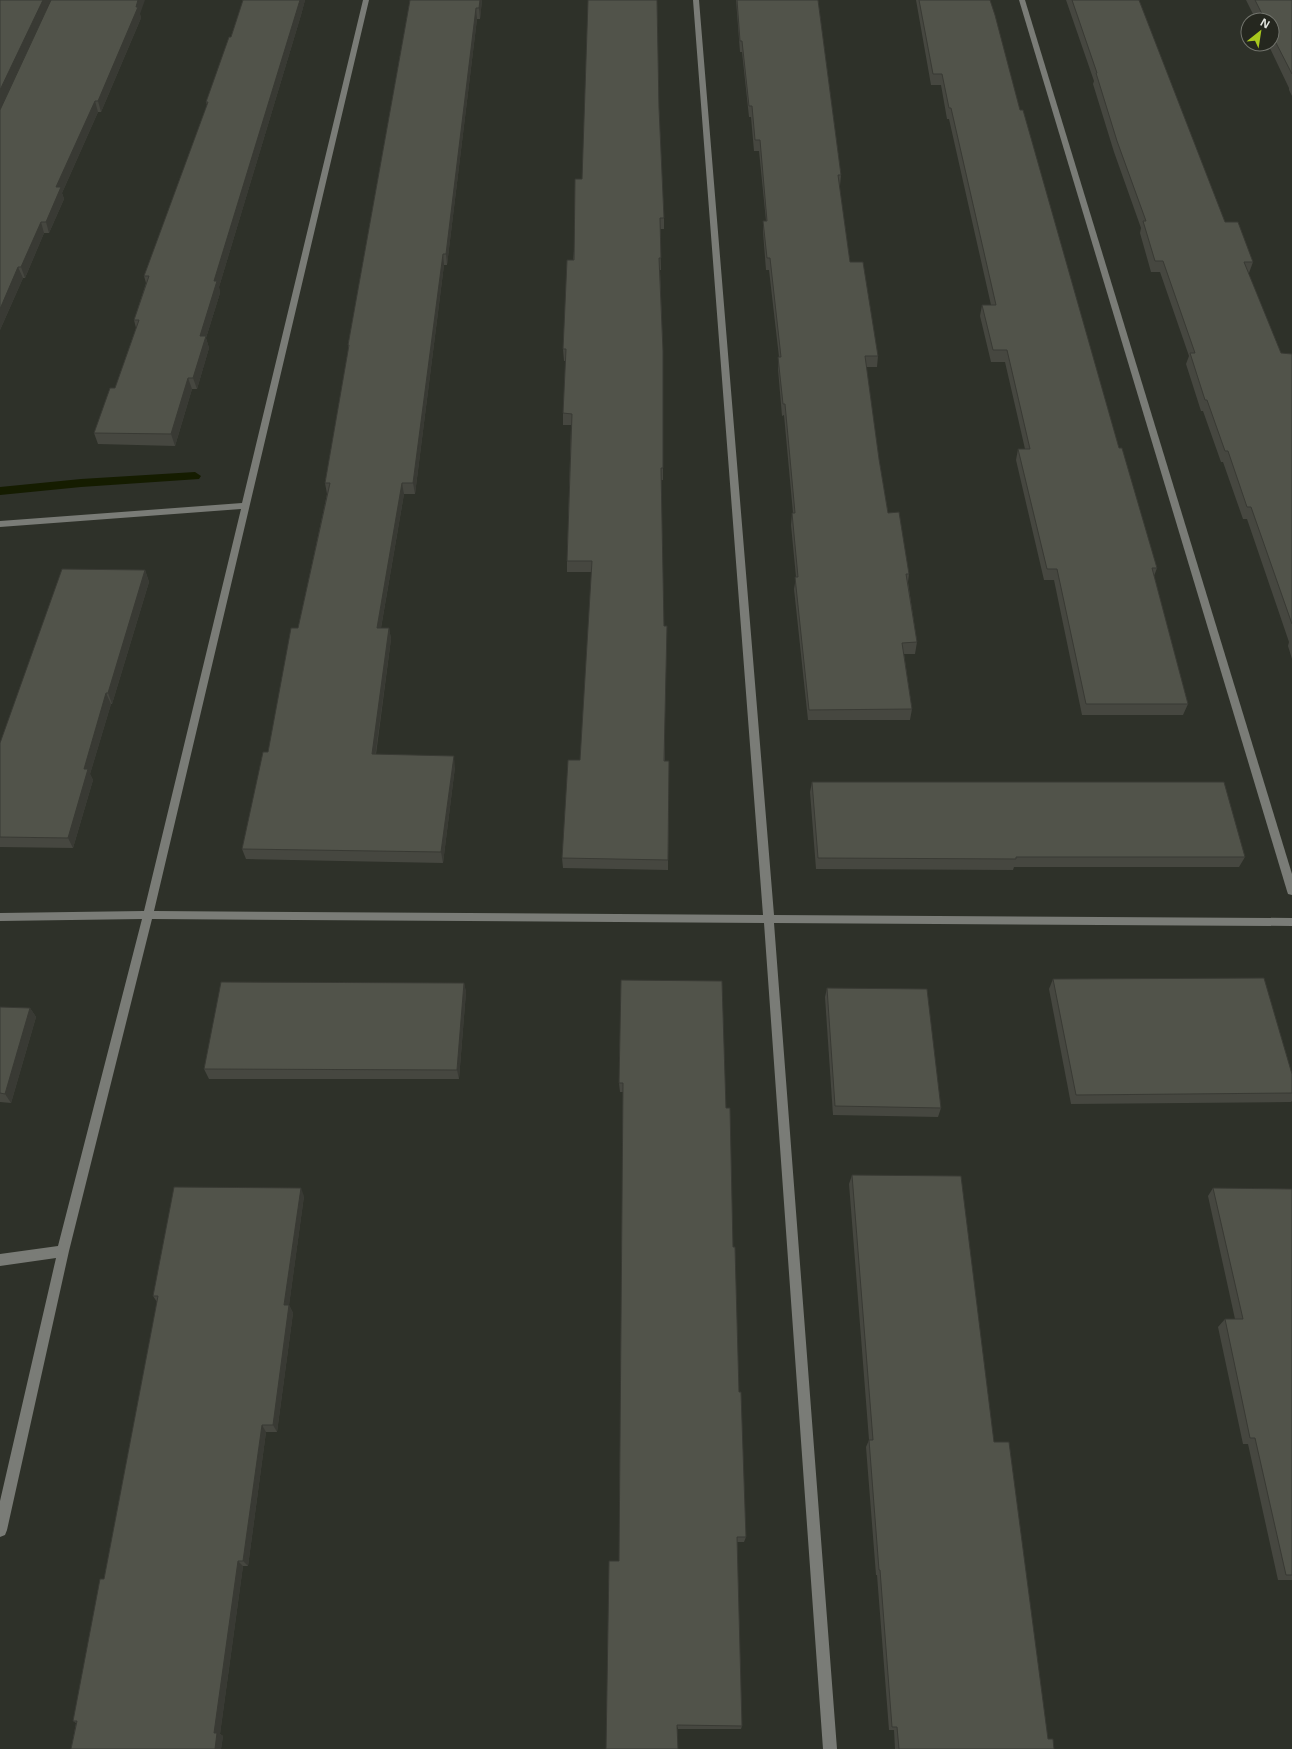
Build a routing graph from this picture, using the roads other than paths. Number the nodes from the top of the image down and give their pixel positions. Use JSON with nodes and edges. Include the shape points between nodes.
{"nodes":[{"id":1,"x":366,"y":0,"type":"edge"},
{"id":2,"x":696,"y":0,"type":"edge"},
{"id":3,"x":1022,"y":0,"type":"edge"},
{"id":4,"x":245,"y":506,"type":"junction"},
{"id":5,"x":0,"y":524,"type":"edge"},
{"id":6,"x":1292,"y":891,"type":"edge"},
{"id":7,"x":148,"y":915,"type":"junction"},
{"id":8,"x":0,"y":918,"type":"edge"},
{"id":9,"x":769,"y":920,"type":"junction"},
{"id":10,"x":1292,"y":922,"type":"edge"},
{"id":11,"x":63,"y":1251,"type":"junction"},
{"id":12,"x":0,"y":1260,"type":"edge"},
{"id":13,"x":0,"y":1530,"type":"edge"},
{"id":14,"x":830,"y":1749,"type":"edge"}],
"edges":[{"from":1,"to":4,"type":"street"},
{"from":2,"to":9,"type":"street"},
{"from":3,"to":6,"type":"street"},
{"from":4,"to":5,"type":"street"},
{"from":4,"to":7,"type":"street"},
{"from":7,"to":8,"type":"street"},
{"from":7,"to":9,"type":"street"},
{"from":7,"to":11,"type":"street"},
{"from":9,"to":10,"type":"street"},
{"from":9,"to":14,"type":"street"},
{"from":11,"to":12,"type":"street"},
{"from":11,"to":13,"type":"street"}]}
